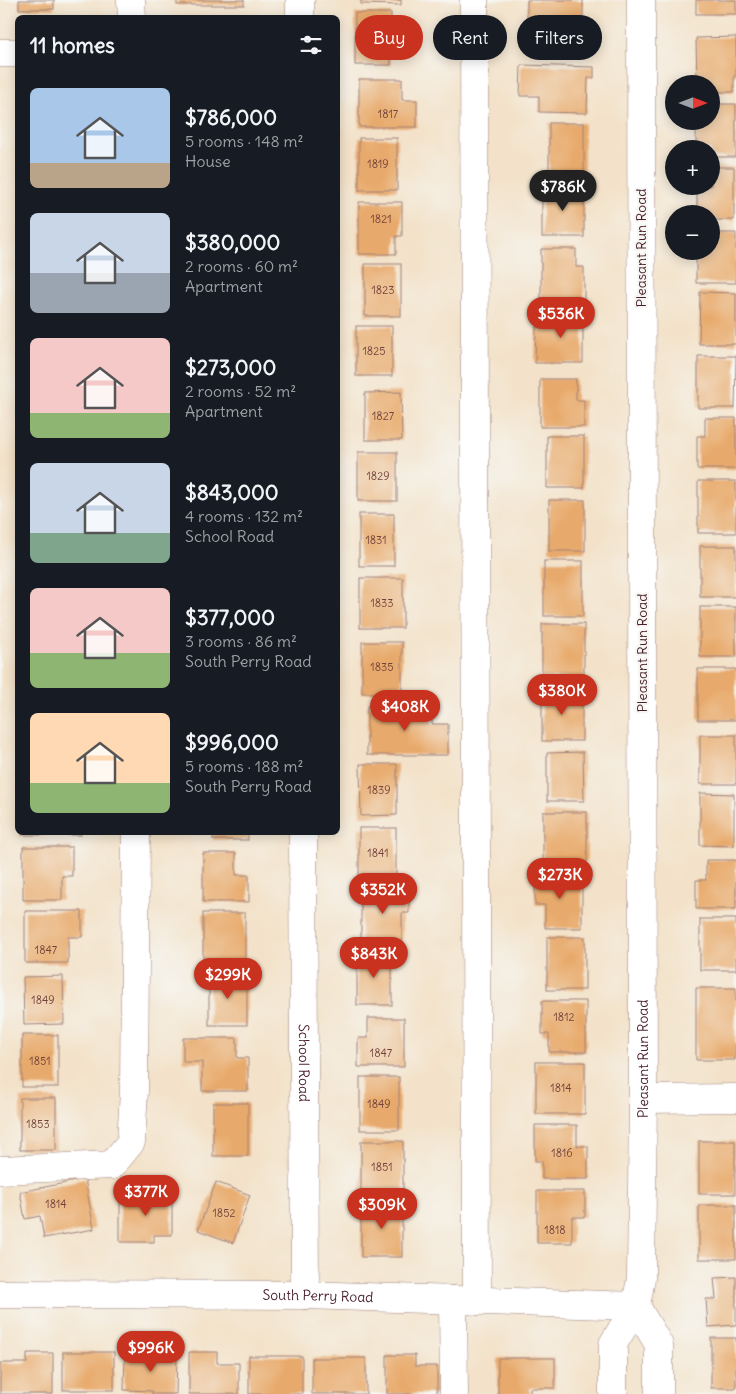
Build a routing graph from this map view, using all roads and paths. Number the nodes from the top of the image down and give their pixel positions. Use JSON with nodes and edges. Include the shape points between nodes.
{"nodes":[{"id":1,"x":131,"y":0,"type":"edge"},
{"id":2,"x":300,"y":0,"type":"edge"},
{"id":3,"x":474,"y":0,"type":"edge"},
{"id":4,"x":641,"y":0,"type":"edge"},
{"id":5,"x":132,"y":15,"type":"edge"},
{"id":6,"x":300,"y":15,"type":"edge"},
{"id":7,"x":0,"y":53,"type":"edge"},
{"id":8,"x":15,"y":53,"type":"edge"},
{"id":9,"x":136,"y":835,"type":"edge"},
{"id":10,"x":303,"y":835,"type":"edge"},
{"id":11,"x":643,"y":1098,"type":"junction"},
{"id":12,"x":736,"y":1098,"type":"edge"},
{"id":13,"x":0,"y":1170,"type":"edge"},
{"id":14,"x":0,"y":1294,"type":"edge"},
{"id":15,"x":305,"y":1295,"type":"junction"},
{"id":16,"x":465,"y":1300,"type":"junction"},
{"id":17,"x":636,"y":1306,"type":"junction"},
{"id":18,"x":454,"y":1394,"type":"edge"},
{"id":19,"x":613,"y":1394,"type":"edge"},
{"id":20,"x":659,"y":1394,"type":"edge"}],
"edges":[{"from":1,"to":5,"type":"street"},
{"from":2,"to":6,"type":"street"},
{"from":3,"to":16,"type":"street"},
{"from":4,"to":11,"type":"street","name":"Pleasant Run Road"},
{"from":7,"to":8,"type":"street"},
{"from":9,"to":13,"type":"street","via":[[134,1091],[130,1142],[112,1165]]},
{"from":10,"to":15,"type":"street","name":"School Road"},
{"from":11,"to":12,"type":"street"},
{"from":11,"to":17,"type":"street","name":"Pleasant Run Road","via":[[641,1278]]},
{"from":14,"to":15,"type":"street","name":"South Perry Road"},
{"from":15,"to":16,"type":"street","name":"South Perry Road"},
{"from":16,"to":17,"type":"street","name":"South Perry Road"},
{"from":16,"to":18,"type":"street"},
{"from":17,"to":19,"type":"street","name":"Pleasant Run Road","via":[[613,1344]]},
{"from":17,"to":20,"type":"street","via":[[660,1345]]}]}
